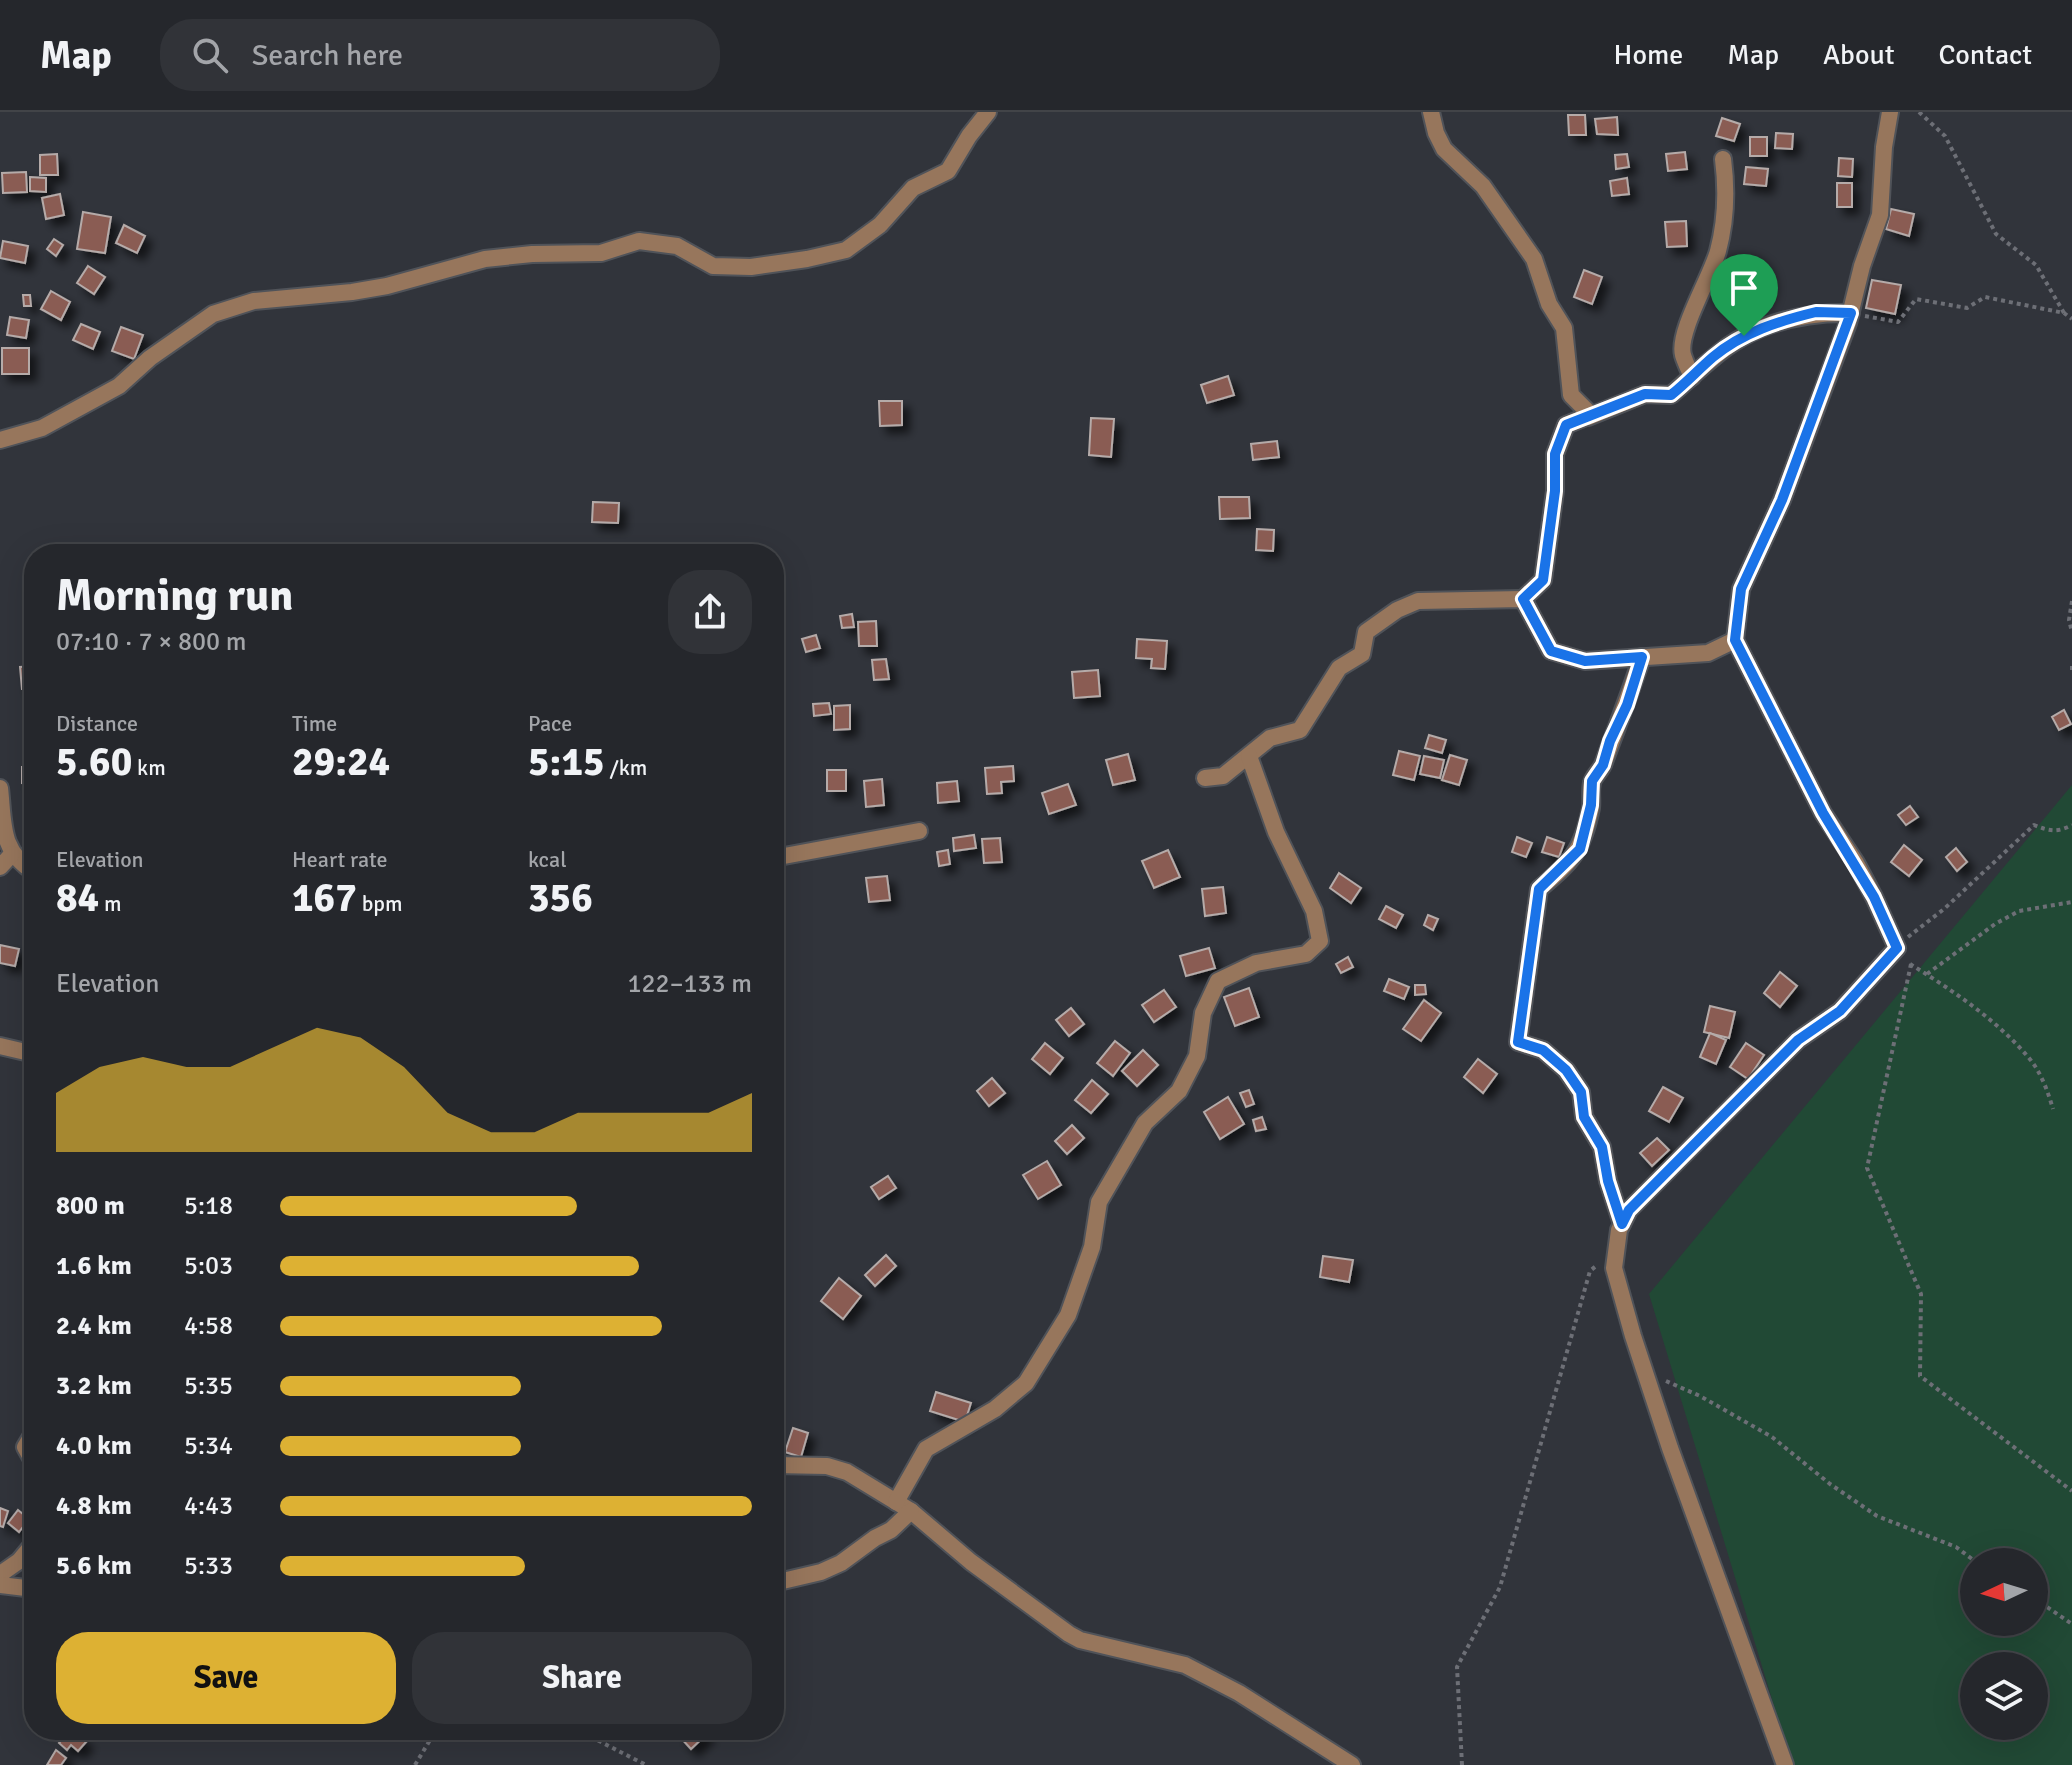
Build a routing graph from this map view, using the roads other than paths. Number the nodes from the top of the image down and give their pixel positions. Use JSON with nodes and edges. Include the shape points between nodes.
{"nodes":[{"id":1,"x":988,"y":112,"type":"edge"},
{"id":2,"x":1431,"y":112,"type":"edge"},
{"id":3,"x":1890,"y":112,"type":"edge"},
{"id":4,"x":1723,"y":159,"type":"dead end"},
{"id":5,"x":1851,"y":313,"type":"junction"},
{"id":6,"x":1692,"y":377,"type":"junction"},
{"id":7,"x":1588,"y":417,"type":"junction"},
{"id":8,"x":0,"y":440,"type":"edge"},
{"id":9,"x":1523,"y":599,"type":"junction"},
{"id":10,"x":1735,"y":640,"type":"junction"},
{"id":11,"x":1642,"y":657,"type":"junction"},
{"id":12,"x":1249,"y":756,"type":"junction"},
{"id":13,"x":1205,"y":778,"type":"dead end"},
{"id":14,"x":0,"y":788,"type":"edge"},
{"id":15,"x":919,"y":831,"type":"dead end"},
{"id":16,"x":12,"y":854,"type":"junction"},
{"id":17,"x":784,"y":856,"type":"edge"},
{"id":18,"x":24,"y":864,"type":"edge"},
{"id":19,"x":0,"y":867,"type":"edge"},
{"id":20,"x":0,"y":1046,"type":"edge"},
{"id":21,"x":24,"y":1052,"type":"edge"},
{"id":22,"x":1622,"y":1224,"type":"junction"},
{"id":23,"x":784,"y":1465,"type":"edge"},
{"id":24,"x":896,"y":1502,"type":"junction"},
{"id":25,"x":911,"y":1511,"type":"junction"},
{"id":26,"x":24,"y":1555,"type":"edge"},
{"id":27,"x":784,"y":1581,"type":"edge"},
{"id":28,"x":0,"y":1585,"type":"edge"},
{"id":29,"x":24,"y":1588,"type":"edge"},
{"id":30,"x":1352,"y":1765,"type":"edge"},
{"id":31,"x":1785,"y":1765,"type":"edge"}],
"edges":[{"from":1,"to":8,"type":"street","via":[[948,171],[913,188],[880,225],[846,250],[751,267],[713,266],[677,246],[639,241],[601,253],[485,259],[352,292],[254,301],[213,314],[119,386],[42,428]]},
{"from":2,"to":7,"type":"street","via":[[1444,149],[1483,186],[1534,259],[1549,304],[1564,328],[1571,395]]},
{"from":3,"to":5,"type":"street","via":[[1880,215]]},
{"from":4,"to":6,"type":"street","via":[[1726,183],[1719,249],[1691,312],[1681,352]]},
{"from":5,"to":6,"type":"street","via":[[1816,312],[1780,321],[1744,336]]},
{"from":5,"to":10,"type":"street","via":[[1782,500],[1741,589]]},
{"from":6,"to":7,"type":"street","via":[[1671,395],[1645,394]]},
{"from":7,"to":9,"type":"street","via":[[1566,425],[1555,454],[1543,580]]},
{"from":9,"to":11,"type":"street","via":[[1551,651],[1585,661]]},
{"from":9,"to":12,"type":"street","via":[[1418,601],[1397,610],[1366,632],[1362,654],[1339,668],[1300,730],[1270,738]]},
{"from":10,"to":11,"type":"street","via":[[1708,653]]},
{"from":10,"to":22,"type":"street","via":[[1897,948],[1840,1011],[1798,1040],[1629,1210]]},
{"from":11,"to":22,"type":"street","via":[[1603,765],[1592,781],[1580,849],[1539,889],[1518,1042],[1543,1050],[1581,1092],[1584,1117],[1602,1147]]},
{"from":12,"to":13,"type":"street","via":[[1223,776]]},
{"from":12,"to":24,"type":"street","via":[[1276,832],[1314,911],[1320,941],[1306,954],[1256,963],[1218,981],[1203,1013],[1197,1056],[1179,1091],[1145,1123],[1099,1202],[1092,1247],[1061,1327],[1026,1383],[995,1409],[926,1449]]},
{"from":14,"to":16,"type":"street"},
{"from":15,"to":17,"type":"street"},
{"from":16,"to":18,"type":"street"},
{"from":16,"to":19,"type":"street"},
{"from":20,"to":21,"type":"street"},
{"from":22,"to":31,"type":"street","via":[[1614,1268],[1647,1379]]},
{"from":23,"to":24,"type":"street","via":[[847,1472]]},
{"from":24,"to":25,"type":"street"},
{"from":25,"to":27,"type":"street","via":[[841,1563]]},
{"from":25,"to":30,"type":"street","via":[[1069,1634],[1185,1665]]},
{"from":26,"to":28,"type":"street","via":[[2,1573]]},
{"from":28,"to":29,"type":"street"}]}
